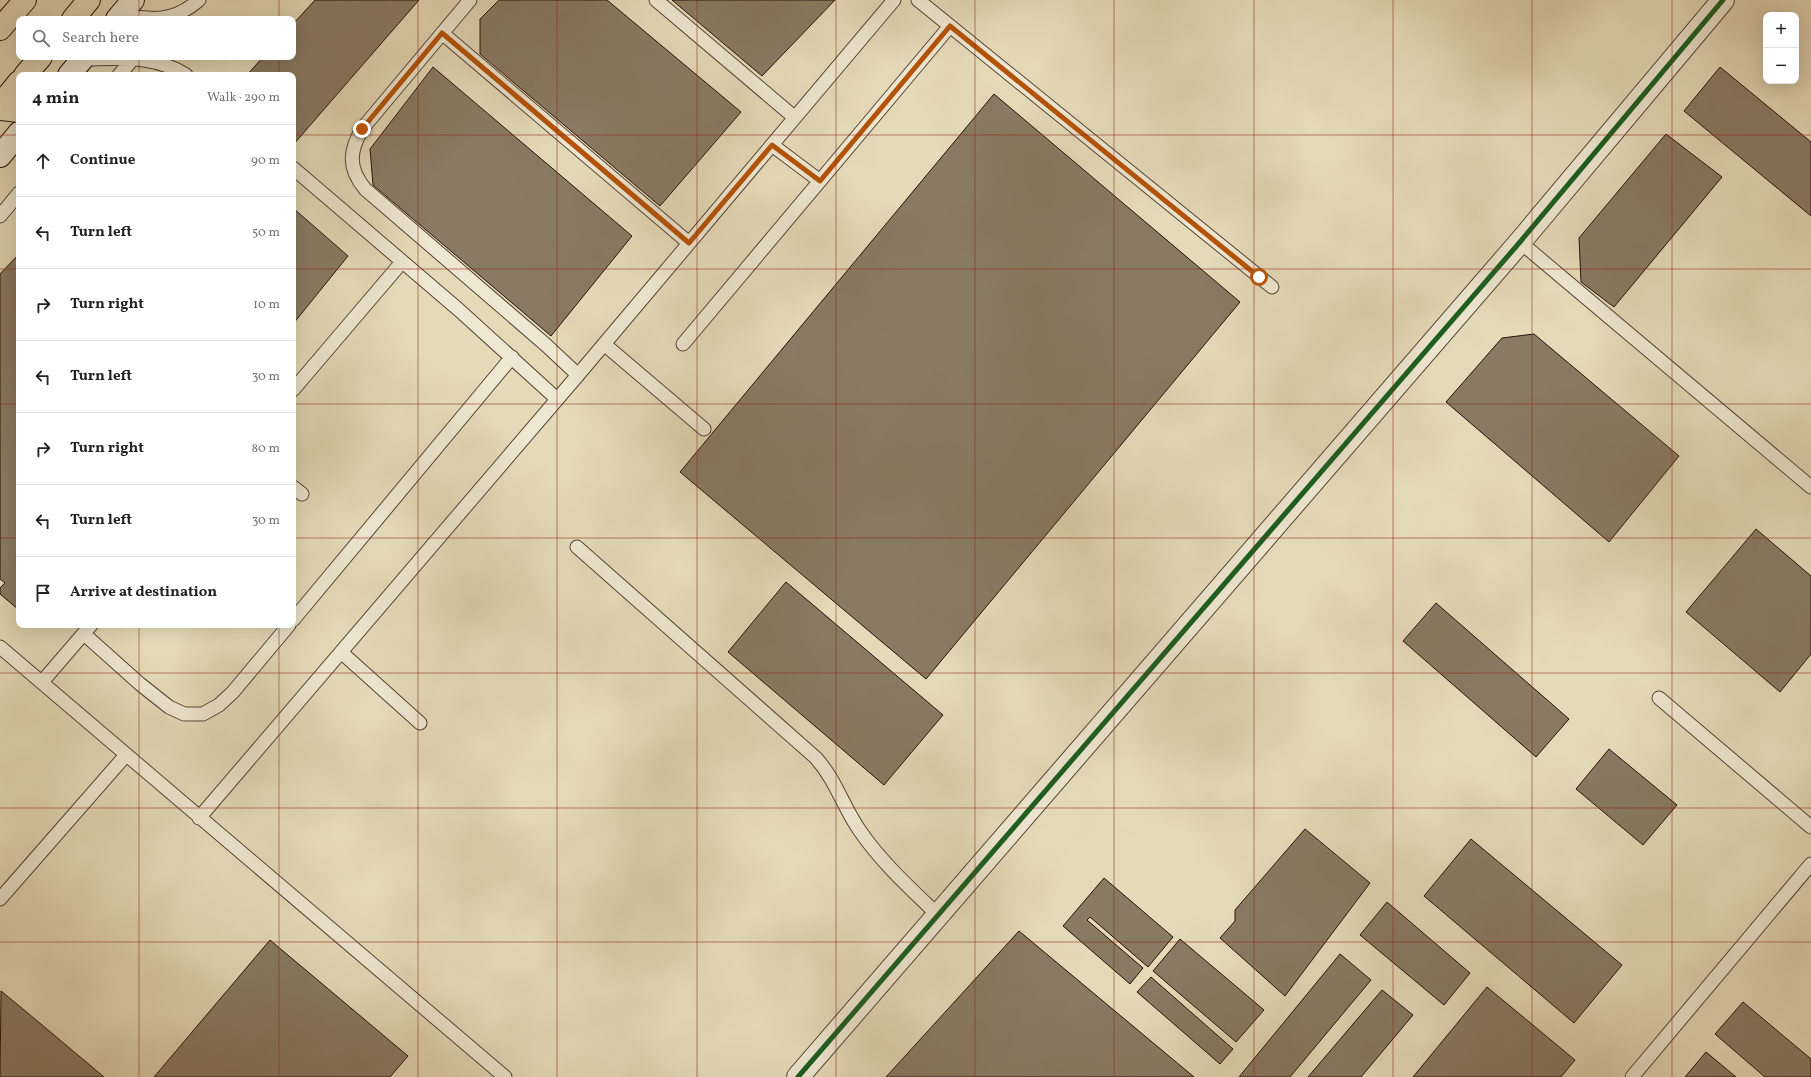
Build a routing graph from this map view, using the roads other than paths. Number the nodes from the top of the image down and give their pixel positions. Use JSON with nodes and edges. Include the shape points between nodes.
{"nodes":[{"id":1,"x":25,"y":0,"type":"edge"},
{"id":2,"x":89,"y":0,"type":"edge"},
{"id":3,"x":199,"y":0,"type":"edge"},
{"id":4,"x":470,"y":0,"type":"edge"},
{"id":5,"x":656,"y":0,"type":"edge"},
{"id":6,"x":894,"y":0,"type":"edge"},
{"id":7,"x":918,"y":0,"type":"edge"},
{"id":8,"x":1723,"y":0,"type":"edge"},
{"id":9,"x":123,"y":11,"type":"edge"},
{"id":10,"x":76,"y":16,"type":"edge"},
{"id":11,"x":138,"y":16,"type":"edge"},
{"id":12,"x":176,"y":16,"type":"edge"},
{"id":13,"x":950,"y":26,"type":"junction"},
{"id":14,"x":0,"y":29,"type":"edge"},
{"id":15,"x":442,"y":33,"type":"junction"},
{"id":16,"x":38,"y":60,"type":"edge"},
{"id":17,"x":122,"y":60,"type":"edge"},
{"id":18,"x":132,"y":60,"type":"edge"},
{"id":19,"x":140,"y":60,"type":"edge"},
{"id":20,"x":78,"y":64,"type":"edge"},
{"id":21,"x":28,"y":72,"type":"edge"},
{"id":22,"x":122,"y":72,"type":"edge"},
{"id":23,"x":180,"y":72,"type":"edge"},
{"id":24,"x":16,"y":86,"type":"edge"},
{"id":25,"x":0,"y":105,"type":"edge"},
{"id":26,"x":0,"y":108,"type":"edge"},
{"id":27,"x":16,"y":111,"type":"edge"},
{"id":28,"x":794,"y":117,"type":"junction"},
{"id":29,"x":16,"y":137,"type":"edge"},
{"id":30,"x":772,"y":145,"type":"junction"},
{"id":31,"x":0,"y":156,"type":"edge"},
{"id":32,"x":296,"y":171,"type":"edge"},
{"id":33,"x":820,"y":181,"type":"junction"},
{"id":34,"x":16,"y":197,"type":"edge"},
{"id":35,"x":0,"y":216,"type":"edge"},
{"id":36,"x":1520,"y":242,"type":"junction"},
{"id":37,"x":689,"y":243,"type":"junction"},
{"id":38,"x":402,"y":262,"type":"junction"},
{"id":39,"x":1272,"y":287,"type":"dead end"},
{"id":40,"x":604,"y":344,"type":"junction"},
{"id":41,"x":683,"y":344,"type":"dead end"},
{"id":42,"x":512,"y":357,"type":"junction"},
{"id":43,"x":578,"y":375,"type":"junction"},
{"id":44,"x":296,"y":386,"type":"edge"},
{"id":45,"x":557,"y":399,"type":"junction"},
{"id":46,"x":704,"y":429,"type":"dead end"},
{"id":47,"x":1811,"y":487,"type":"edge"},
{"id":48,"x":577,"y":547,"type":"dead end"},
{"id":49,"x":296,"y":616,"type":"edge"},
{"id":50,"x":286,"y":628,"type":"edge"},
{"id":51,"x":88,"y":629,"type":"edge"},
{"id":52,"x":0,"y":647,"type":"edge"},
{"id":53,"x":341,"y":652,"type":"junction"},
{"id":54,"x":42,"y":682,"type":"junction"},
{"id":55,"x":1658,"y":698,"type":"dead end"},
{"id":56,"x":420,"y":723,"type":"dead end"},
{"id":57,"x":126,"y":755,"type":"junction"},
{"id":58,"x":199,"y":818,"type":"junction"},
{"id":59,"x":1811,"y":827,"type":"edge"},
{"id":60,"x":1811,"y":864,"type":"edge"},
{"id":61,"x":0,"y":899,"type":"edge"},
{"id":62,"x":939,"y":916,"type":"junction"},
{"id":63,"x":505,"y":1077,"type":"edge"},
{"id":64,"x":798,"y":1077,"type":"edge"},
{"id":65,"x":1632,"y":1077,"type":"edge"}],
"edges":[{"from":1,"to":14,"type":"main road"},
{"from":2,"to":10,"type":"main road"},
{"from":3,"to":12,"type":"lane"},
{"from":4,"to":15,"type":"lane"},
{"from":5,"to":28,"type":"lane"},
{"from":6,"to":28,"type":"lane"},
{"from":7,"to":13,"type":"lane"},
{"from":8,"to":36,"type":"street"},
{"from":9,"to":11,"type":"lane"},
{"from":13,"to":33,"type":"lane"},
{"from":13,"to":39,"type":"lane"},
{"from":15,"to":37,"type":"lane"},
{"from":15,"to":43,"type":"lane","via":[[362,129],[354,144],[352,161],[356,177],[365,189]]},
{"from":16,"to":21,"type":"main road"},
{"from":17,"to":20,"type":"lane"},
{"from":18,"to":22,"type":"lane"},
{"from":19,"to":23,"type":"lane","via":[[161,63]]},
{"from":24,"to":25,"type":"main road"},
{"from":26,"to":27,"type":"main road"},
{"from":28,"to":30,"type":"lane"},
{"from":29,"to":31,"type":"street"},
{"from":30,"to":33,"type":"lane"},
{"from":30,"to":37,"type":"lane"},
{"from":32,"to":38,"type":"lane"},
{"from":33,"to":41,"type":"lane"},
{"from":34,"to":35,"type":"lane"},
{"from":36,"to":47,"type":"lane"},
{"from":36,"to":62,"type":"street"},
{"from":37,"to":40,"type":"lane"},
{"from":38,"to":42,"type":"lane"},
{"from":38,"to":44,"type":"lane"},
{"from":40,"to":43,"type":"lane"},
{"from":40,"to":46,"type":"lane"},
{"from":42,"to":45,"type":"lane"},
{"from":42,"to":49,"type":"lane"},
{"from":43,"to":45,"type":"lane"},
{"from":45,"to":53,"type":"lane"},
{"from":48,"to":62,"type":"lane","via":[[816,758],[835,784],[852,818],[872,847],[894,873]]},
{"from":50,"to":51,"type":"lane","via":[[233,692],[220,705],[203,714],[184,714],[140,684]]},
{"from":51,"to":54,"type":"lane"},
{"from":52,"to":54,"type":"lane"},
{"from":53,"to":56,"type":"lane"},
{"from":53,"to":58,"type":"lane"},
{"from":54,"to":57,"type":"lane"},
{"from":55,"to":59,"type":"lane"},
{"from":57,"to":58,"type":"lane"},
{"from":57,"to":61,"type":"lane"},
{"from":58,"to":63,"type":"lane"},
{"from":60,"to":65,"type":"lane"},
{"from":62,"to":64,"type":"street"}]}
